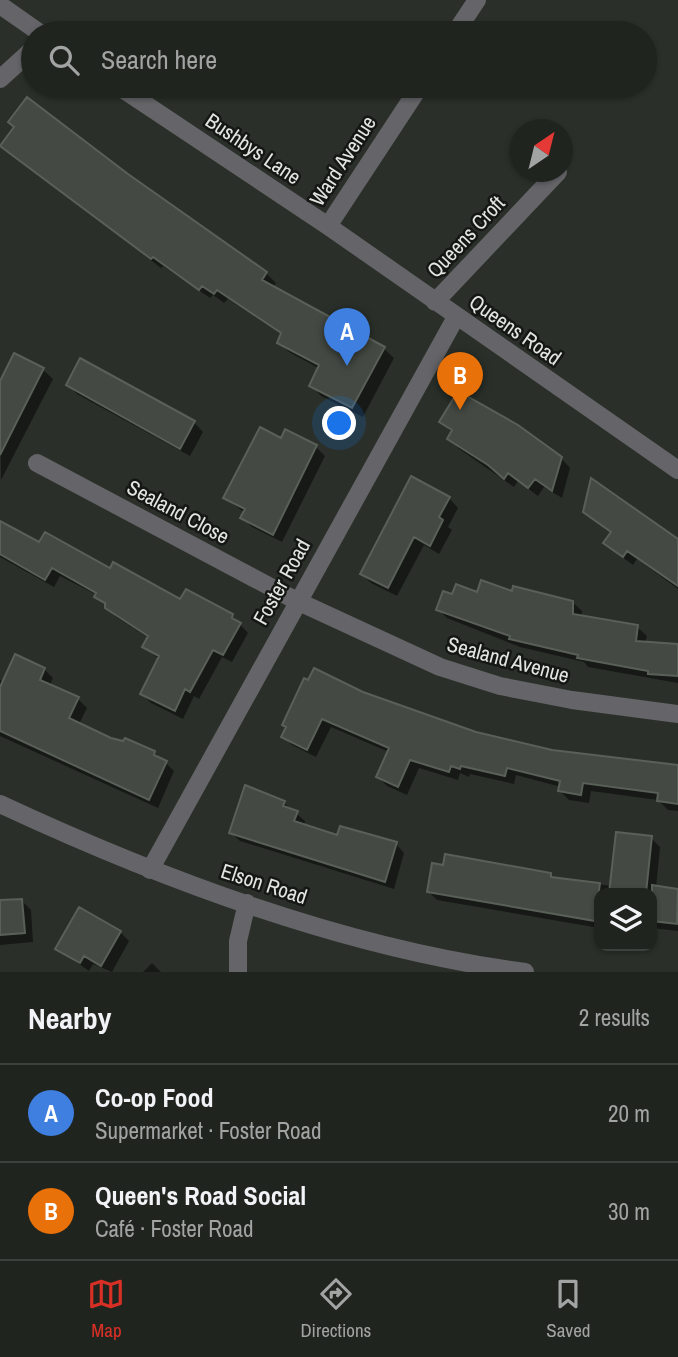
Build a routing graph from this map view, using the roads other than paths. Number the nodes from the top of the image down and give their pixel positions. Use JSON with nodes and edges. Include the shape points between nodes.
{"nodes":[{"id":1,"x":477,"y":0,"type":"edge"},
{"id":2,"x":0,"y":5,"type":"edge"},
{"id":3,"x":23,"y":21,"type":"edge"},
{"id":4,"x":463,"y":21,"type":"edge"},
{"id":5,"x":21,"y":60,"type":"edge"},
{"id":6,"x":0,"y":79,"type":"edge"},
{"id":7,"x":136,"y":98,"type":"edge"},
{"id":8,"x":412,"y":98,"type":"edge"},
{"id":9,"x":549,"y":182,"type":"edge"},
{"id":10,"x":328,"y":226,"type":"junction"},
{"id":11,"x":435,"y":302,"type":"junction"},
{"id":12,"x":456,"y":317,"type":"junction"},
{"id":13,"x":37,"y":464,"type":"dead end"},
{"id":14,"x":676,"y":465,"type":"edge"},
{"id":15,"x":297,"y":601,"type":"junction"},
{"id":16,"x":678,"y":714,"type":"edge"},
{"id":17,"x":0,"y":804,"type":"edge"},
{"id":18,"x":150,"y":870,"type":"junction"},
{"id":19,"x":247,"y":902,"type":"junction"},
{"id":20,"x":238,"y":972,"type":"edge"},
{"id":21,"x":525,"y":972,"type":"edge"}],
"edges":[{"from":1,"to":4,"type":"street"},
{"from":2,"to":3,"type":"street"},
{"from":5,"to":6,"type":"street"},
{"from":7,"to":10,"type":"street","name":"Bushbys Lane"},
{"from":8,"to":10,"type":"street","name":"Ward Avenue"},
{"from":9,"to":11,"type":"street","name":"Queens Croft"},
{"from":10,"to":11,"type":"street","name":"Queens Road"},
{"from":11,"to":12,"type":"street","name":"Queens Road"},
{"from":12,"to":14,"type":"street","name":"Queens Road"},
{"from":12,"to":15,"type":"street","name":"Foster Road"},
{"from":13,"to":15,"type":"street","name":"Sealand Close"},
{"from":15,"to":16,"type":"street","name":"Sealand Avenue","via":[[440,667],[500,686],[622,709]]},
{"from":15,"to":18,"type":"street","name":"Foster Road"},
{"from":17,"to":18,"type":"street","name":"Elson Road"},
{"from":18,"to":19,"type":"street","name":"Elson Road"},
{"from":19,"to":20,"type":"street","via":[[238,941]]},
{"from":19,"to":21,"type":"street","name":"Elson Road","via":[[368,940]]}]}
